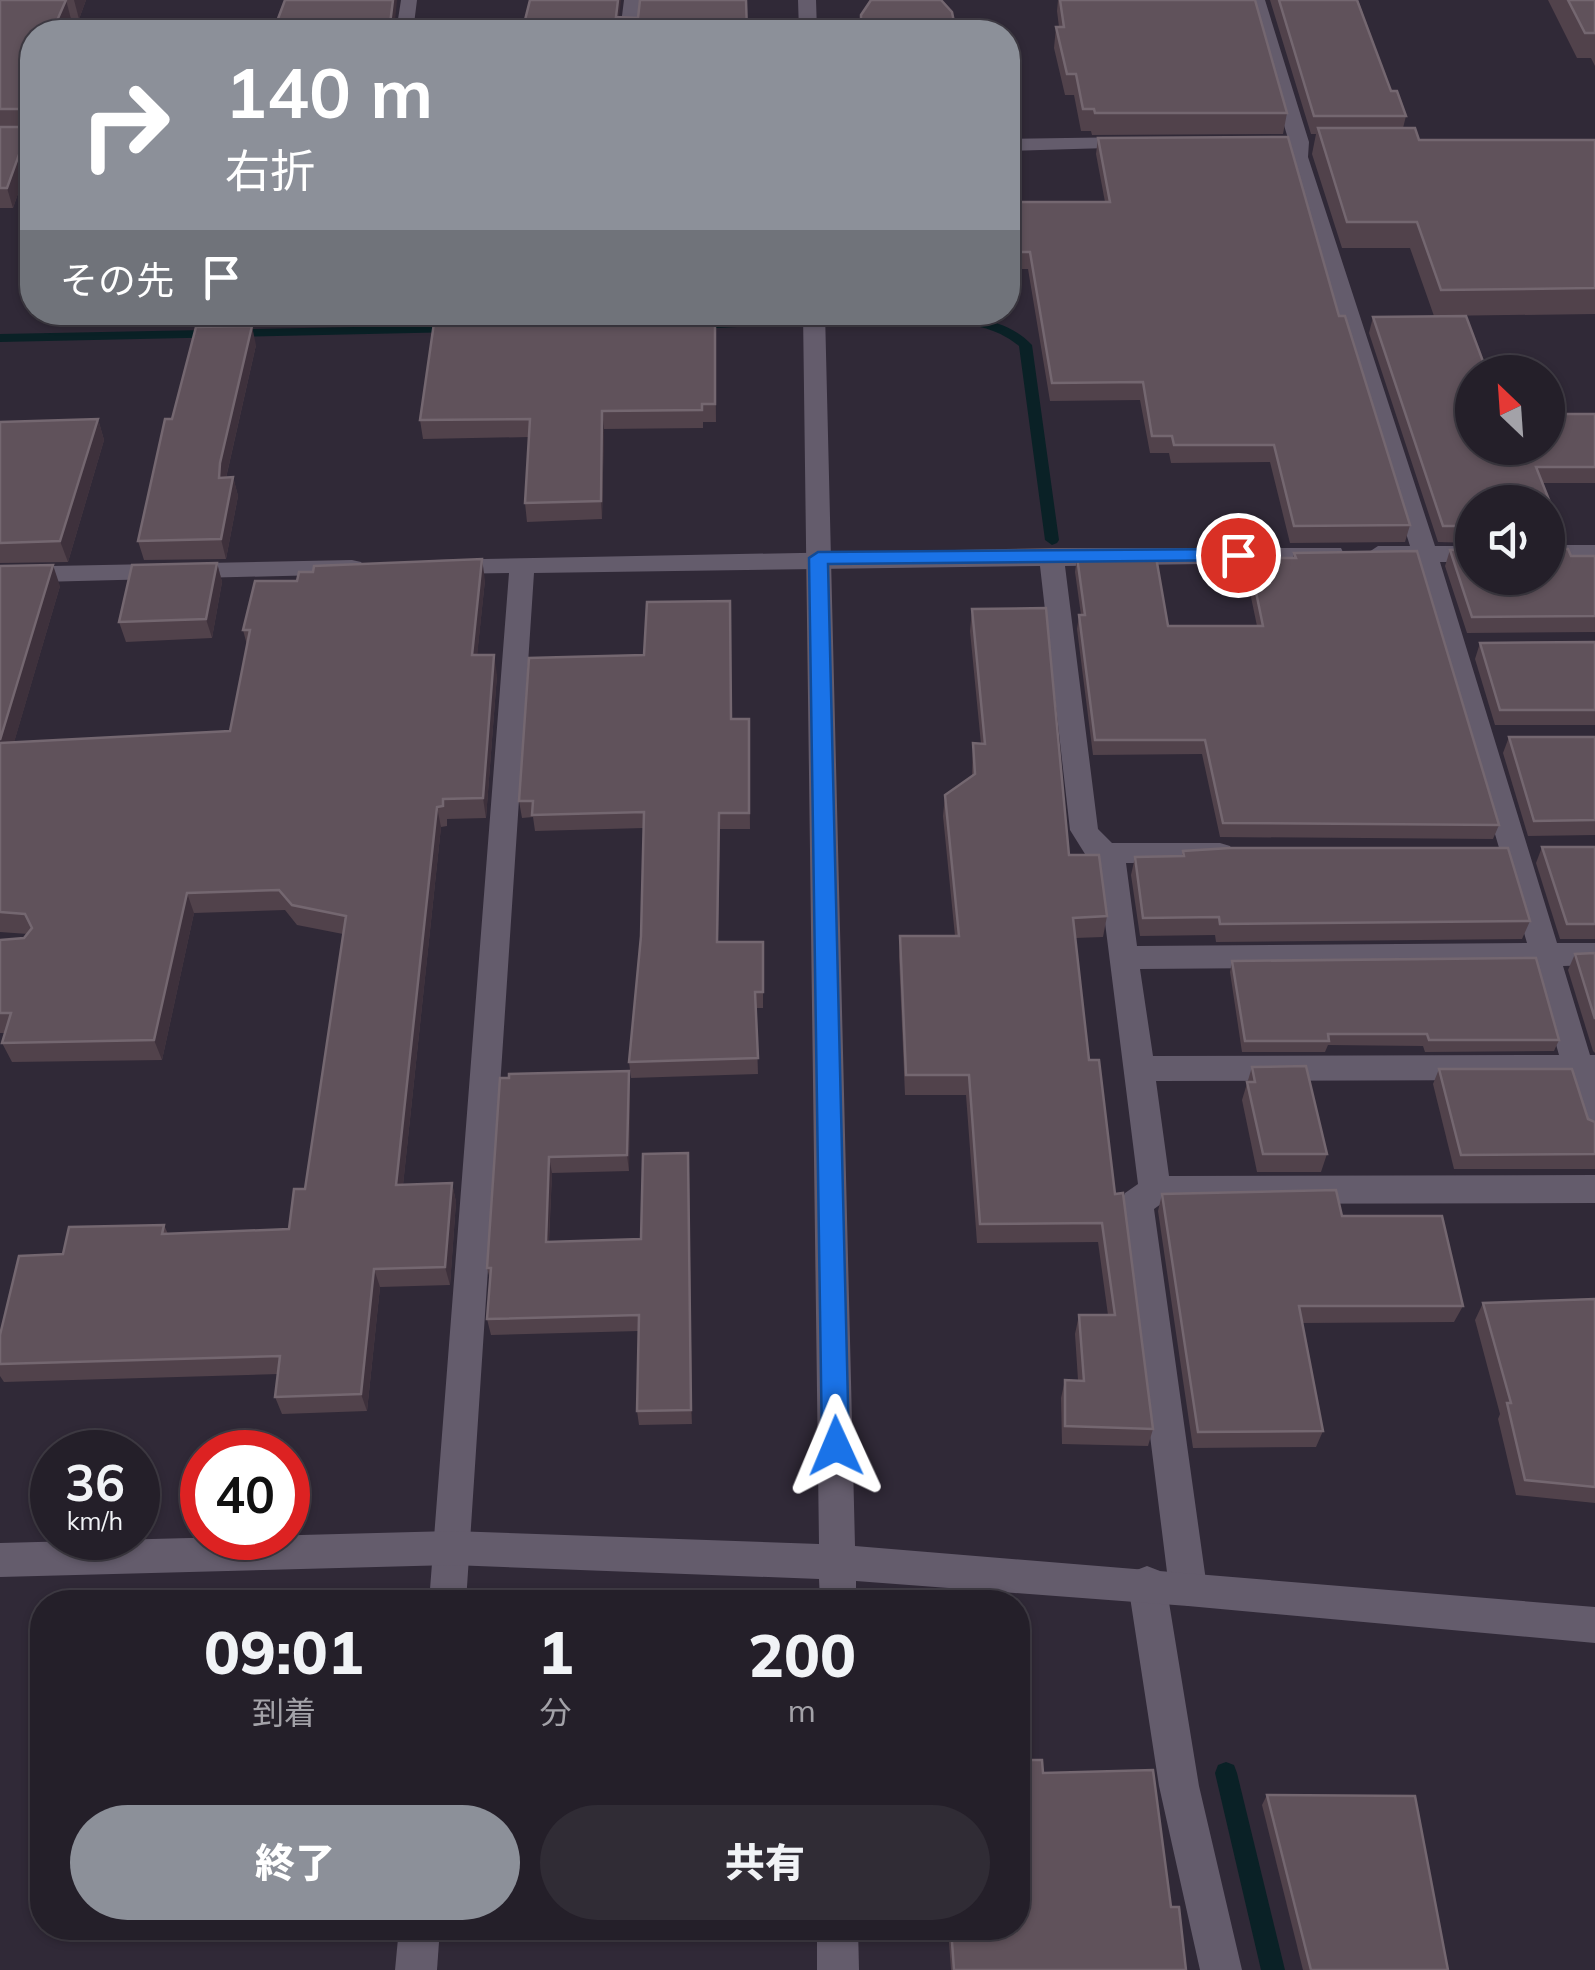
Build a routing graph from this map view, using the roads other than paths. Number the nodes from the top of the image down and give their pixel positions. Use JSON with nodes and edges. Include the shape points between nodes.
{"nodes":[{"id":1,"x":1256,"y":0,"type":"edge"},
{"id":2,"x":1163,"y":143,"type":"edge"},
{"id":3,"x":1020,"y":144,"type":"edge"},
{"id":4,"x":814,"y":325,"type":"edge"},
{"id":5,"x":1565,"y":553,"type":"edge"},
{"id":6,"x":1595,"y":553,"type":"edge"},
{"id":7,"x":1422,"y":554,"type":"junction"},
{"id":8,"x":1455,"y":554,"type":"edge"},
{"id":9,"x":1054,"y":556,"type":"junction"},
{"id":10,"x":818,"y":558,"type":"junction"},
{"id":11,"x":522,"y":564,"type":"junction"},
{"id":12,"x":423,"y":566,"type":"edge"},
{"id":13,"x":384,"y":567,"type":"edge"},
{"id":14,"x":0,"y":576,"type":"edge"},
{"id":15,"x":1454,"y":646,"type":"junction"},
{"id":16,"x":1489,"y":646,"type":"edge"},
{"id":17,"x":1480,"y":739,"type":"junction"},
{"id":18,"x":1518,"y":739,"type":"edge"},
{"id":19,"x":1545,"y":849,"type":"edge"},
{"id":20,"x":1110,"y":852,"type":"junction"},
{"id":21,"x":1244,"y":853,"type":"edge"},
{"id":22,"x":1505,"y":853,"type":"junction"},
{"id":23,"x":1544,"y":954,"type":"junction"},
{"id":24,"x":1595,"y":954,"type":"edge"},
{"id":25,"x":1122,"y":958,"type":"junction"},
{"id":26,"x":1587,"y":1067,"type":"edge"},
{"id":27,"x":1136,"y":1069,"type":"junction"},
{"id":28,"x":1595,"y":1123,"type":"edge"},
{"id":29,"x":1595,"y":1189,"type":"edge"},
{"id":30,"x":1155,"y":1190,"type":"junction"},
{"id":31,"x":452,"y":1548,"type":"junction"},
{"id":32,"x":0,"y":1560,"type":"edge"},
{"id":33,"x":838,"y":1562,"type":"junction"},
{"id":34,"x":1147,"y":1584,"type":"junction"},
{"id":35,"x":1188,"y":1588,"type":"junction"},
{"id":36,"x":449,"y":1590,"type":"edge"},
{"id":37,"x":838,"y":1590,"type":"edge"},
{"id":38,"x":1595,"y":1625,"type":"edge"},
{"id":39,"x":419,"y":1940,"type":"edge"},
{"id":40,"x":838,"y":1940,"type":"edge"},
{"id":41,"x":416,"y":1970,"type":"edge"},
{"id":42,"x":838,"y":1970,"type":"edge"},
{"id":43,"x":1222,"y":1970,"type":"edge"}],
"edges":[{"from":1,"to":7,"type":"street"},
{"from":2,"to":3,"type":"street"},
{"from":4,"to":10,"type":"street"},
{"from":5,"to":6,"type":"street"},
{"from":7,"to":8,"type":"street"},
{"from":7,"to":9,"type":"street"},
{"from":7,"to":15,"type":"street"},
{"from":9,"to":10,"type":"street"},
{"from":9,"to":20,"type":"street","via":[[1084,830],[1094,847]]},
{"from":10,"to":11,"type":"street"},
{"from":10,"to":33,"type":"street"},
{"from":11,"to":12,"type":"street"},
{"from":11,"to":31,"type":"street"},
{"from":13,"to":14,"type":"street"},
{"from":15,"to":16,"type":"street"},
{"from":15,"to":17,"type":"street"},
{"from":17,"to":18,"type":"street"},
{"from":17,"to":22,"type":"street"},
{"from":19,"to":22,"type":"street"},
{"from":20,"to":21,"type":"street"},
{"from":20,"to":25,"type":"street"},
{"from":22,"to":23,"type":"street"},
{"from":23,"to":24,"type":"street"},
{"from":23,"to":25,"type":"street"},
{"from":23,"to":26,"type":"street"},
{"from":25,"to":27,"type":"street"},
{"from":26,"to":27,"type":"street"},
{"from":26,"to":28,"type":"street"},
{"from":27,"to":30,"type":"street"},
{"from":29,"to":30,"type":"street"},
{"from":30,"to":35,"type":"street","via":[[1137,1203]]},
{"from":31,"to":32,"type":"street"},
{"from":31,"to":33,"type":"street"},
{"from":31,"to":36,"type":"street"},
{"from":33,"to":34,"type":"street"},
{"from":33,"to":37,"type":"street"},
{"from":34,"to":35,"type":"street"},
{"from":34,"to":43,"type":"street","via":[[1179,1786]]},
{"from":35,"to":38,"type":"street"},
{"from":39,"to":41,"type":"street"},
{"from":40,"to":42,"type":"street"}]}
